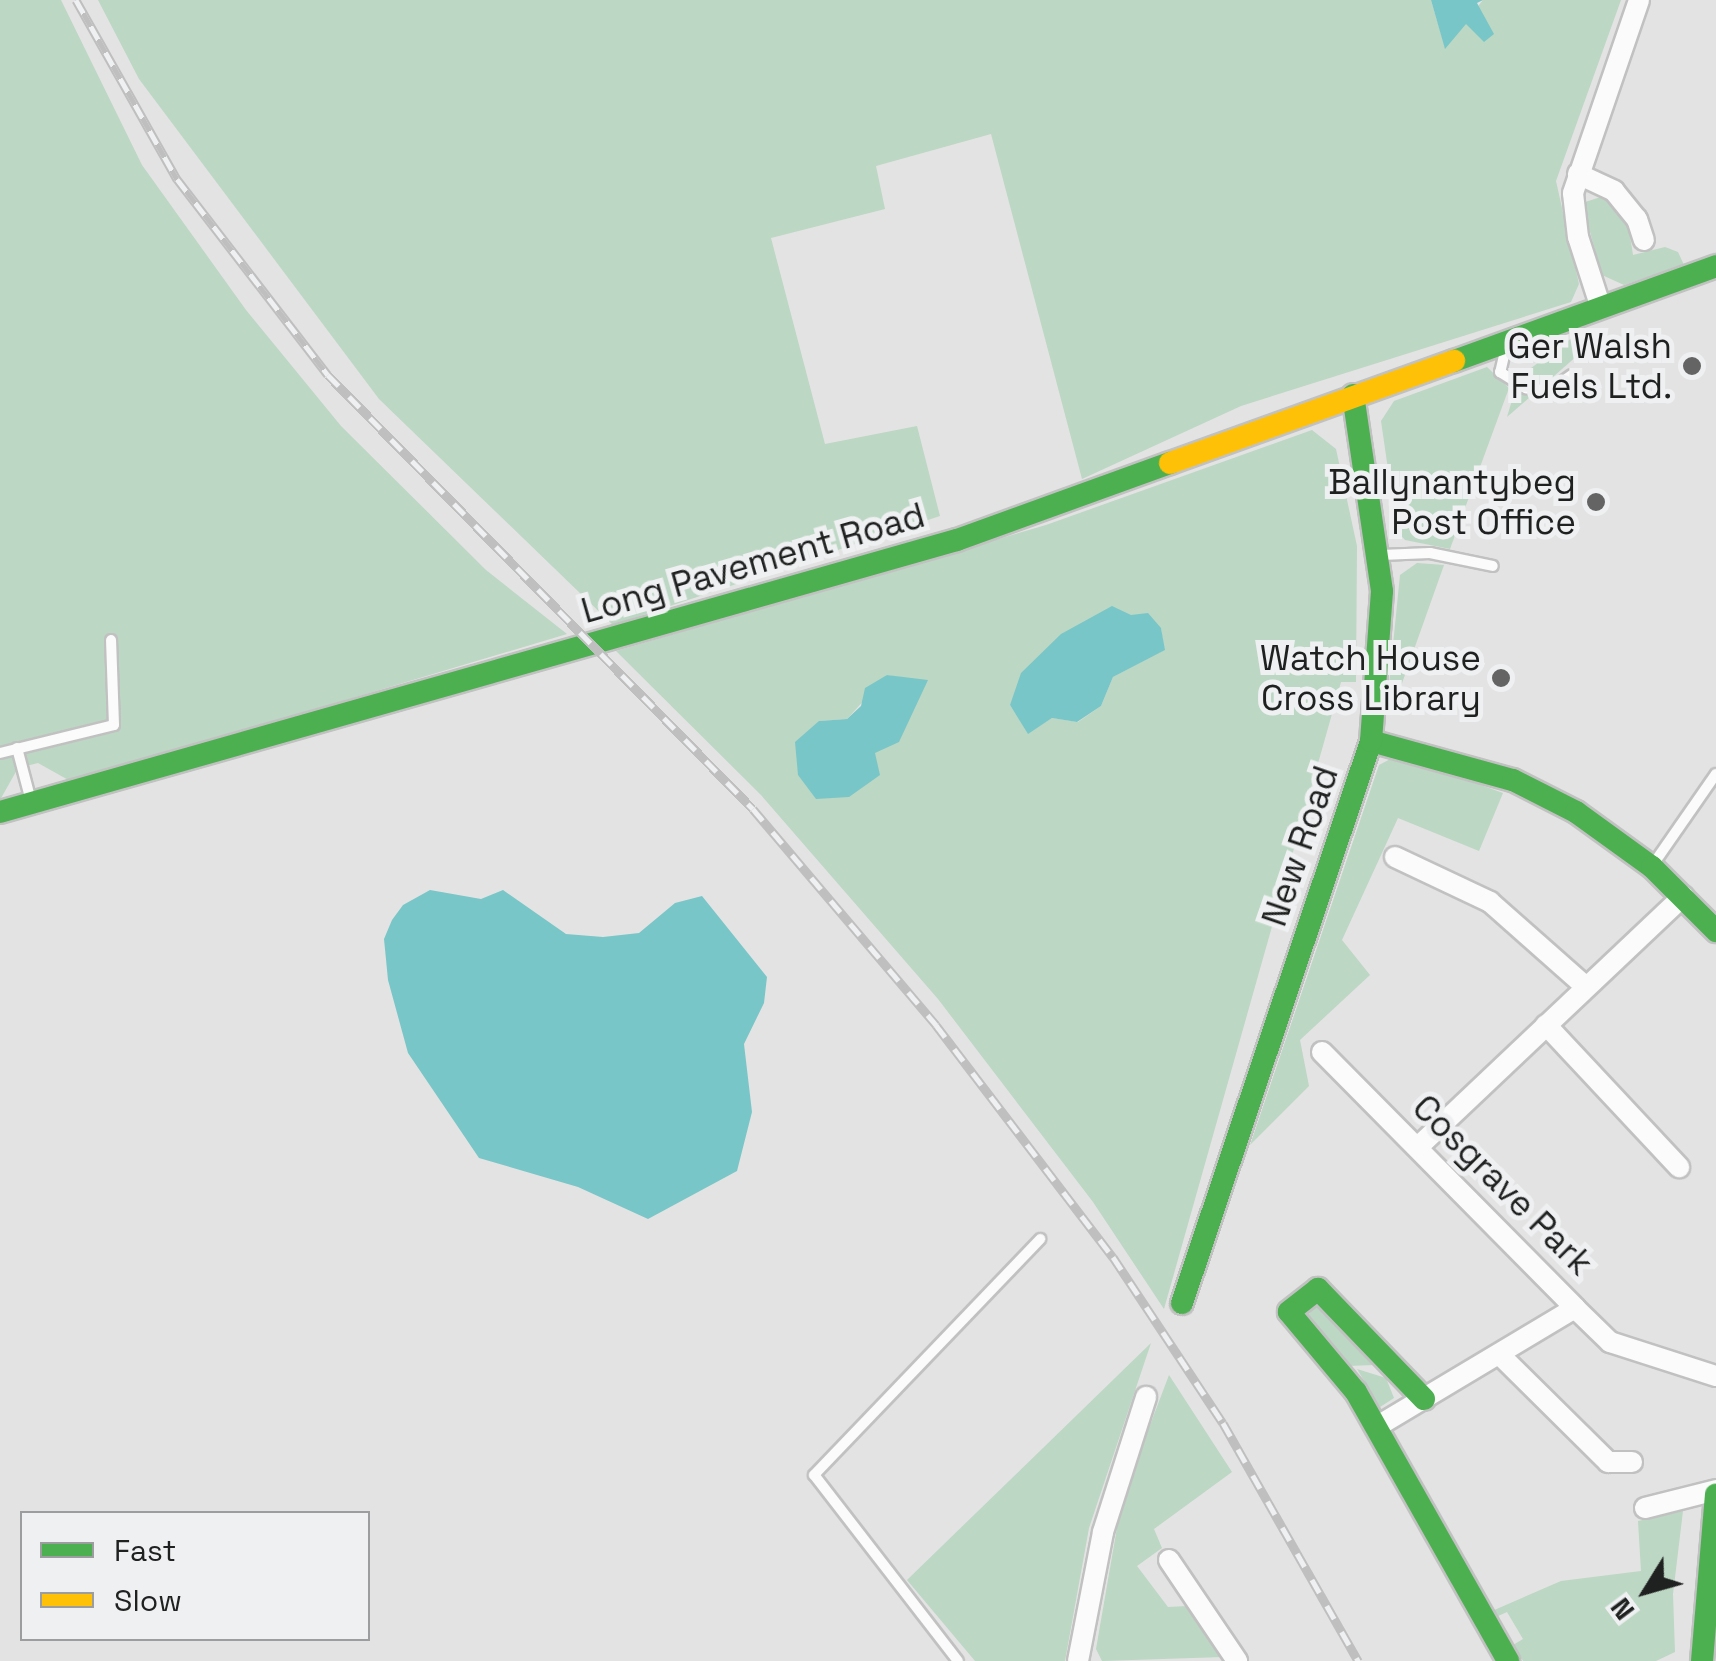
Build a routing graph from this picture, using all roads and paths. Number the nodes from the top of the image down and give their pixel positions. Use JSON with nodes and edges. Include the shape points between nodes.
{"nodes":[{"id":1,"x":1639,"y":0,"type":"edge"},
{"id":2,"x":1578,"y":174,"type":"junction"},
{"id":3,"x":1644,"y":240,"type":"dead end"},
{"id":4,"x":1716,"y":266,"type":"edge"},
{"id":5,"x":1600,"y":305,"type":"junction"},
{"id":6,"x":1511,"y":337,"type":"junction"},
{"id":7,"x":1572,"y":375,"type":"dead end"},
{"id":8,"x":1353,"y":395,"type":"junction"},
{"id":9,"x":1380,"y":555,"type":"junction"},
{"id":10,"x":1493,"y":566,"type":"dead end"},
{"id":11,"x":112,"y":640,"type":"dead end"},
{"id":12,"x":1371,"y":741,"type":"junction"},
{"id":13,"x":17,"y":748,"type":"junction"},
{"id":14,"x":0,"y":753,"type":"edge"},
{"id":15,"x":1716,"y":774,"type":"edge"},
{"id":16,"x":32,"y":803,"type":"junction"},
{"id":17,"x":0,"y":812,"type":"edge"},
{"id":18,"x":1395,"y":857,"type":"dead end"},
{"id":19,"x":1652,"y":867,"type":"junction"},
{"id":20,"x":1683,"y":896,"type":"junction"},
{"id":21,"x":1716,"y":931,"type":"edge"},
{"id":22,"x":1585,"y":986,"type":"junction"},
{"id":23,"x":1546,"y":1026,"type":"junction"},
{"id":24,"x":1322,"y":1052,"type":"dead end"},
{"id":25,"x":1418,"y":1147,"type":"junction"},
{"id":26,"x":1679,"y":1167,"type":"dead end"},
{"id":27,"x":1040,"y":1239,"type":"dead end"},
{"id":28,"x":1182,"y":1303,"type":"dead end"},
{"id":29,"x":1575,"y":1308,"type":"junction"},
{"id":30,"x":1500,"y":1356,"type":"junction"},
{"id":31,"x":1716,"y":1376,"type":"edge"},
{"id":32,"x":1146,"y":1397,"type":"dead end"},
{"id":33,"x":1424,"y":1400,"type":"junction"},
{"id":34,"x":1376,"y":1428,"type":"junction"},
{"id":35,"x":1632,"y":1462,"type":"dead end"},
{"id":36,"x":1716,"y":1493,"type":"edge"},
{"id":37,"x":1645,"y":1508,"type":"dead end"},
{"id":38,"x":1169,"y":1560,"type":"dead end"},
{"id":39,"x":958,"y":1661,"type":"edge"},
{"id":40,"x":1078,"y":1661,"type":"edge"},
{"id":41,"x":1237,"y":1661,"type":"edge"},
{"id":42,"x":1508,"y":1661,"type":"edge"},
{"id":43,"x":1702,"y":1661,"type":"edge"}],
"edges":[{"from":1,"to":2,"type":"street"},
{"from":2,"to":3,"type":"street","via":[[1614,190]]},
{"from":2,"to":5,"type":"street","via":[[1573,215]]},
{"from":4,"to":5,"type":"street","name":"Long Pavement Road"},
{"from":5,"to":6,"type":"street","name":"Long Pavement Road"},
{"from":6,"to":7,"type":"lane","via":[[1498,366],[1508,378],[1541,394]]},
{"from":6,"to":8,"type":"street","name":"Long Pavement Road"},
{"from":8,"to":9,"type":"street","name":"New Road"},
{"from":8,"to":16,"type":"street","name":"Long Pavement Road","via":[[957,540]]},
{"from":9,"to":10,"type":"lane","via":[[1443,554]]},
{"from":9,"to":12,"type":"street","name":"New Road"},
{"from":11,"to":13,"type":"lane","via":[[114,725]]},
{"from":12,"to":19,"type":"street","via":[[1514,780],[1576,812]]},
{"from":12,"to":28,"type":"street","name":"New Road"},
{"from":13,"to":14,"type":"lane"},
{"from":13,"to":16,"type":"lane"},
{"from":15,"to":19,"type":"lane"},
{"from":16,"to":17,"type":"street","name":"Long Pavement Road"},
{"from":18,"to":22,"type":"street","via":[[1504,912]]},
{"from":19,"to":20,"type":"street"},
{"from":20,"to":21,"type":"street"},
{"from":20,"to":22,"type":"street"},
{"from":22,"to":23,"type":"street"},
{"from":23,"to":25,"type":"street"},
{"from":23,"to":26,"type":"street"},
{"from":24,"to":25,"type":"street","name":"Cosgrave Park"},
{"from":25,"to":29,"type":"street","name":"Cosgrave Park"},
{"from":27,"to":39,"type":"lane","via":[[814,1475]]},
{"from":29,"to":30,"type":"street","name":"Cosgrave Park"},
{"from":29,"to":31,"type":"street","via":[[1610,1342]]},
{"from":30,"to":33,"type":"street","name":"Cosgrave Park"},
{"from":30,"to":35,"type":"street","via":[[1608,1462]]},
{"from":32,"to":40,"type":"street","via":[[1103,1532]]},
{"from":33,"to":34,"type":"street","name":"Cosgrave Park"},
{"from":33,"to":34,"type":"street","via":[[1365,1332],[1318,1289],[1309,1292],[1290,1312],[1292,1321],[1342,1373]]},
{"from":34,"to":42,"type":"street"},
{"from":36,"to":37,"type":"street"},
{"from":36,"to":43,"type":"street"},
{"from":38,"to":41,"type":"street"}]}
